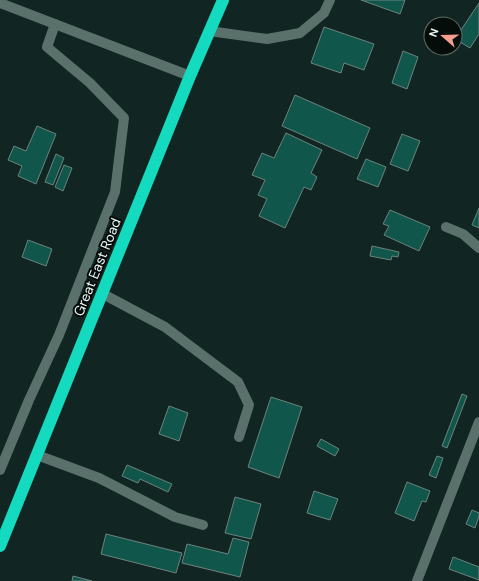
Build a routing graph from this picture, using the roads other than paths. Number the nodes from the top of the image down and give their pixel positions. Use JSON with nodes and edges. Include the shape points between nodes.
{"nodes":[{"id":1,"x":223,"y":0,"type":"edge"},
{"id":2,"x":330,"y":0,"type":"edge"},
{"id":3,"x":0,"y":3,"type":"edge"},
{"id":4,"x":55,"y":24,"type":"junction"},
{"id":5,"x":210,"y":31,"type":"junction"},
{"id":6,"x":190,"y":76,"type":"junction"},
{"id":7,"x":446,"y":227,"type":"dead end"},
{"id":8,"x":479,"y":248,"type":"edge"},
{"id":9,"x":103,"y":294,"type":"junction"},
{"id":10,"x":479,"y":422,"type":"edge"},
{"id":11,"x":239,"y":437,"type":"dead end"},
{"id":12,"x":474,"y":444,"type":"edge"},
{"id":13,"x":37,"y":455,"type":"junction"},
{"id":14,"x":0,"y":470,"type":"edge"},
{"id":15,"x":203,"y":525,"type":"dead end"},
{"id":16,"x":0,"y":546,"type":"edge"},
{"id":17,"x":417,"y":581,"type":"edge"}],
"edges":[{"from":1,"to":5,"type":"highway","name":"Great East Road"},
{"from":2,"to":5,"type":"street","via":[[324,13],[300,33],[267,39]]},
{"from":3,"to":4,"type":"street"},
{"from":4,"to":6,"type":"street"},
{"from":4,"to":14,"type":"street","via":[[47,47],[90,83],[124,118],[115,192],[59,335]]},
{"from":5,"to":6,"type":"highway","name":"Great East Road"},
{"from":6,"to":9,"type":"highway","name":"Great East Road"},
{"from":7,"to":8,"type":"street","via":[[463,234]]},
{"from":9,"to":11,"type":"street","via":[[165,327],[238,382],[249,406]]},
{"from":9,"to":13,"type":"highway","name":"Great East Road"},
{"from":10,"to":12,"type":"street"},
{"from":12,"to":17,"type":"street"},
{"from":13,"to":15,"type":"street","via":[[99,478],[175,516]]},
{"from":13,"to":16,"type":"highway","name":"Great East Road"}]}
